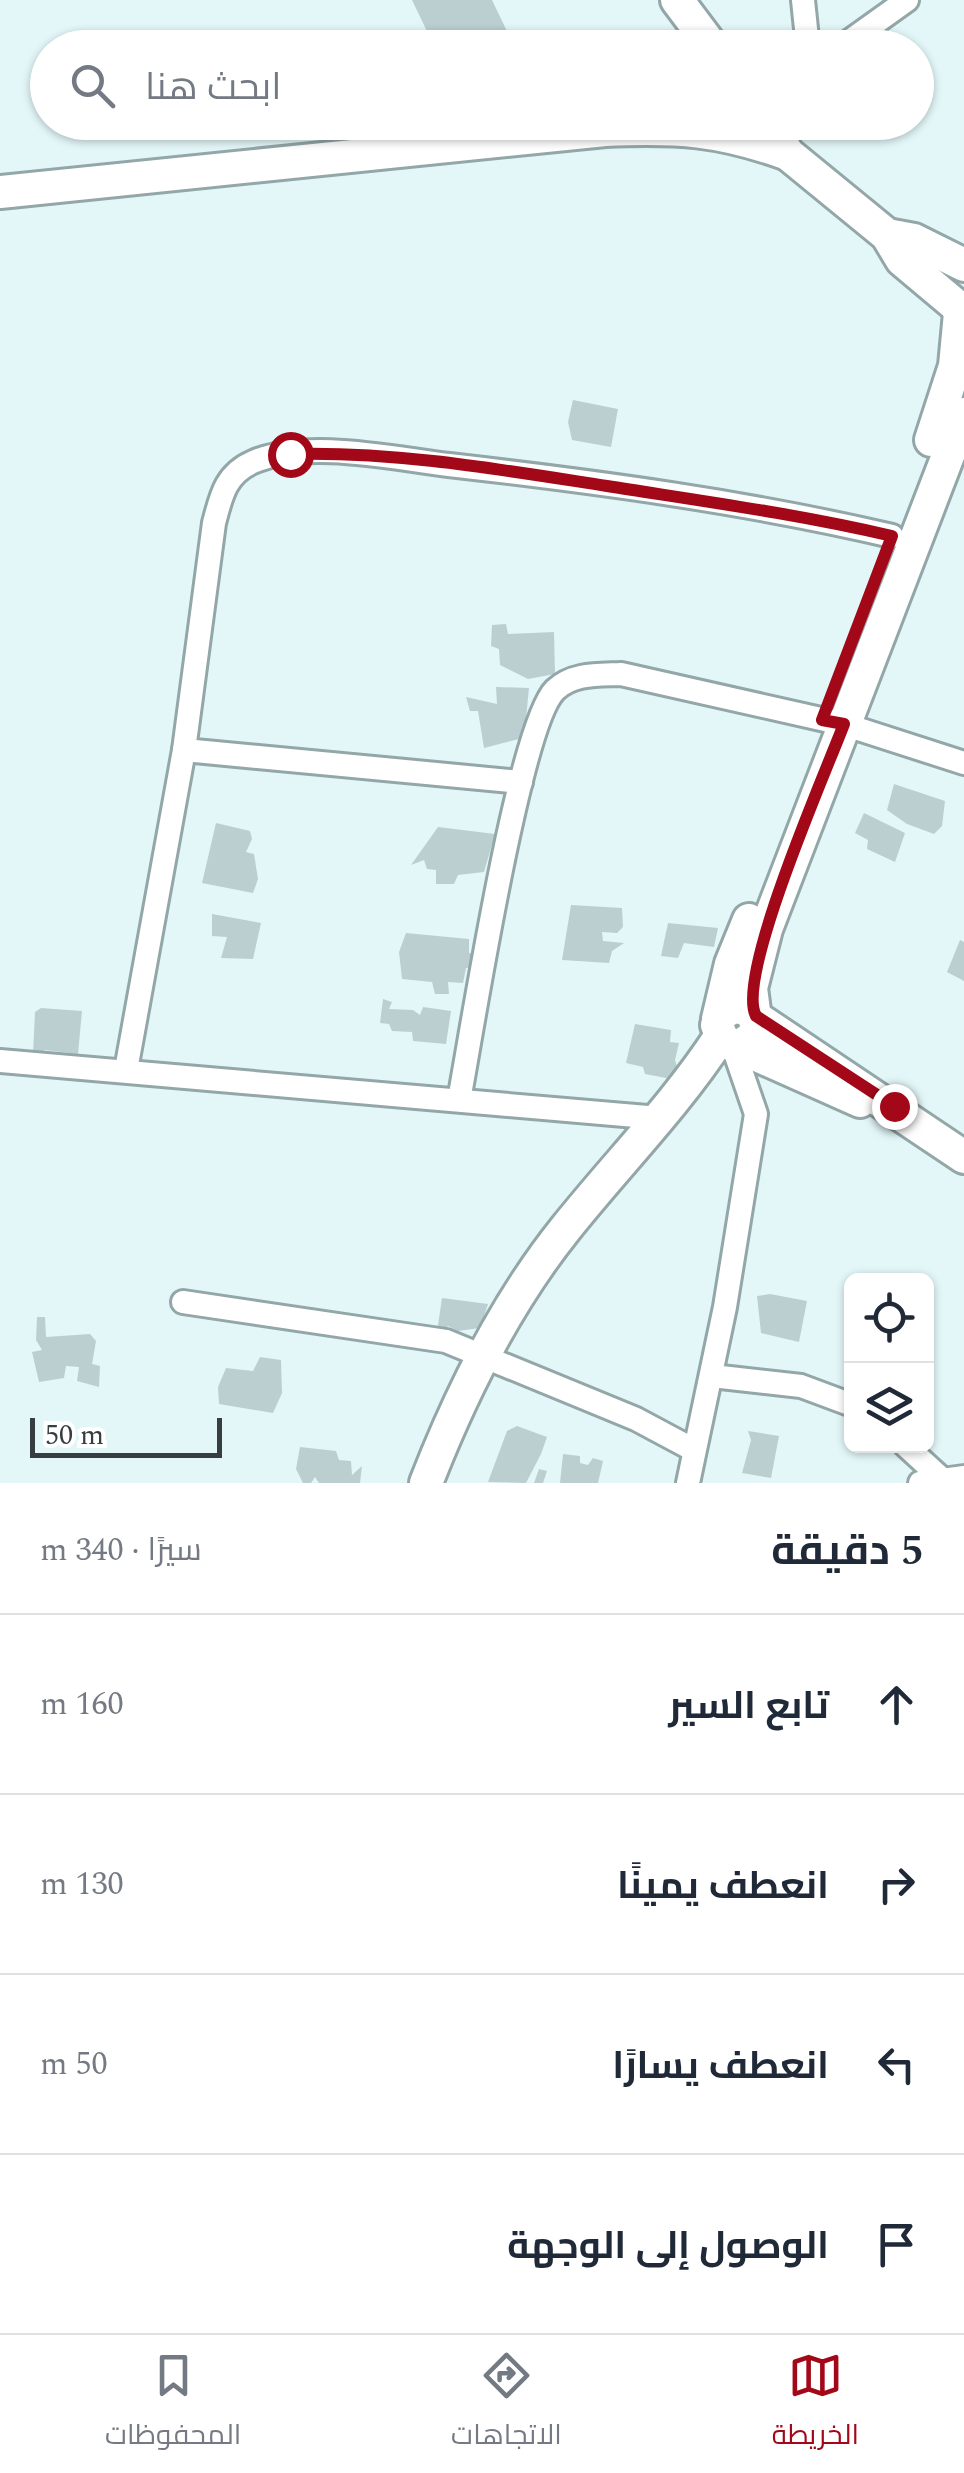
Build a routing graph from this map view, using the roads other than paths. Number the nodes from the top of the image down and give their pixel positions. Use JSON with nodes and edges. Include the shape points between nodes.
{"nodes":[{"id":1,"x":677,"y":0,"type":"edge"},
{"id":2,"x":803,"y":0,"type":"edge"},
{"id":3,"x":906,"y":0,"type":"edge"},
{"id":4,"x":700,"y":30,"type":"edge"},
{"id":5,"x":806,"y":30,"type":"edge"},
{"id":6,"x":865,"y":30,"type":"edge"},
{"id":7,"x":507,"y":140,"type":"edge"},
{"id":8,"x":750,"y":140,"type":"edge"},
{"id":9,"x":779,"y":140,"type":"edge"},
{"id":10,"x":788,"y":154,"type":"junction"},
{"id":11,"x":0,"y":192,"type":"edge"},
{"id":12,"x":886,"y":235,"type":"junction"},
{"id":13,"x":964,"y":265,"type":"edge"},
{"id":14,"x":961,"y":307,"type":"edge"},
{"id":15,"x":964,"y":414,"type":"edge"},
{"id":16,"x":892,"y":536,"type":"junction"},
{"id":17,"x":833,"y":722,"type":"junction"},
{"id":18,"x":184,"y":750,"type":"junction"},
{"id":19,"x":964,"y":763,"type":"edge"},
{"id":20,"x":521,"y":782,"type":"junction"},
{"id":21,"x":754,"y":1014,"type":"junction"},
{"id":22,"x":728,"y":1037,"type":"junction"},
{"id":23,"x":0,"y":1060,"type":"edge"},
{"id":24,"x":126,"y":1070,"type":"junction"},
{"id":25,"x":459,"y":1100,"type":"junction"},
{"id":26,"x":659,"y":1118,"type":"junction"},
{"id":27,"x":936,"y":1137,"type":"junction"},
{"id":28,"x":964,"y":1157,"type":"edge"},
{"id":29,"x":183,"y":1302,"type":"dead end"},
{"id":30,"x":483,"y":1355,"type":"junction"},
{"id":31,"x":712,"y":1376,"type":"junction"},
{"id":32,"x":844,"y":1402,"type":"edge"},
{"id":33,"x":694,"y":1450,"type":"junction"},
{"id":34,"x":914,"y":1453,"type":"edge"},
{"id":35,"x":942,"y":1479,"type":"edge"},
{"id":36,"x":426,"y":1483,"type":"edge"},
{"id":37,"x":688,"y":1483,"type":"edge"}],
"edges":[{"from":1,"to":4,"type":"street"},
{"from":2,"to":5,"type":"street"},
{"from":3,"to":6,"type":"street"},
{"from":7,"to":11,"type":"street"},
{"from":8,"to":10,"type":"street"},
{"from":9,"to":10,"type":"street"},
{"from":10,"to":12,"type":"street"},
{"from":12,"to":13,"type":"street","via":[[914,240]]},
{"from":12,"to":14,"type":"street","via":[[902,260]]},
{"from":14,"to":16,"type":"street","via":[[944,406]]},
{"from":15,"to":17,"type":"street"},
{"from":16,"to":17,"type":"street"},
{"from":16,"to":18,"type":"street","via":[[602,485],[344,452],[253,462],[223,488],[214,523]]},
{"from":17,"to":19,"type":"street"},
{"from":17,"to":20,"type":"street","via":[[621,674],[583,675],[557,688],[540,710]]},
{"from":17,"to":21,"type":"street","via":[[755,965]]},
{"from":17,"to":22,"type":"street","via":[[731,964]]},
{"from":18,"to":20,"type":"street"},
{"from":18,"to":24,"type":"street"},
{"from":20,"to":25,"type":"street"},
{"from":21,"to":22,"type":"street","via":[[736,1006]]},
{"from":21,"to":27,"type":"street"},
{"from":22,"to":26,"type":"street"},
{"from":22,"to":27,"type":"street"},
{"from":22,"to":31,"type":"street","via":[[756,1114]]},
{"from":23,"to":24,"type":"street"},
{"from":24,"to":25,"type":"street"},
{"from":25,"to":26,"type":"street"},
{"from":26,"to":30,"type":"street","via":[[546,1256]]},
{"from":27,"to":28,"type":"street"},
{"from":29,"to":30,"type":"street","via":[[406,1332]]},
{"from":30,"to":33,"type":"street"},
{"from":30,"to":36,"type":"street"},
{"from":31,"to":32,"type":"street","via":[[801,1386]]},
{"from":31,"to":33,"type":"street"},
{"from":33,"to":37,"type":"street"},
{"from":34,"to":35,"type":"street"}]}
